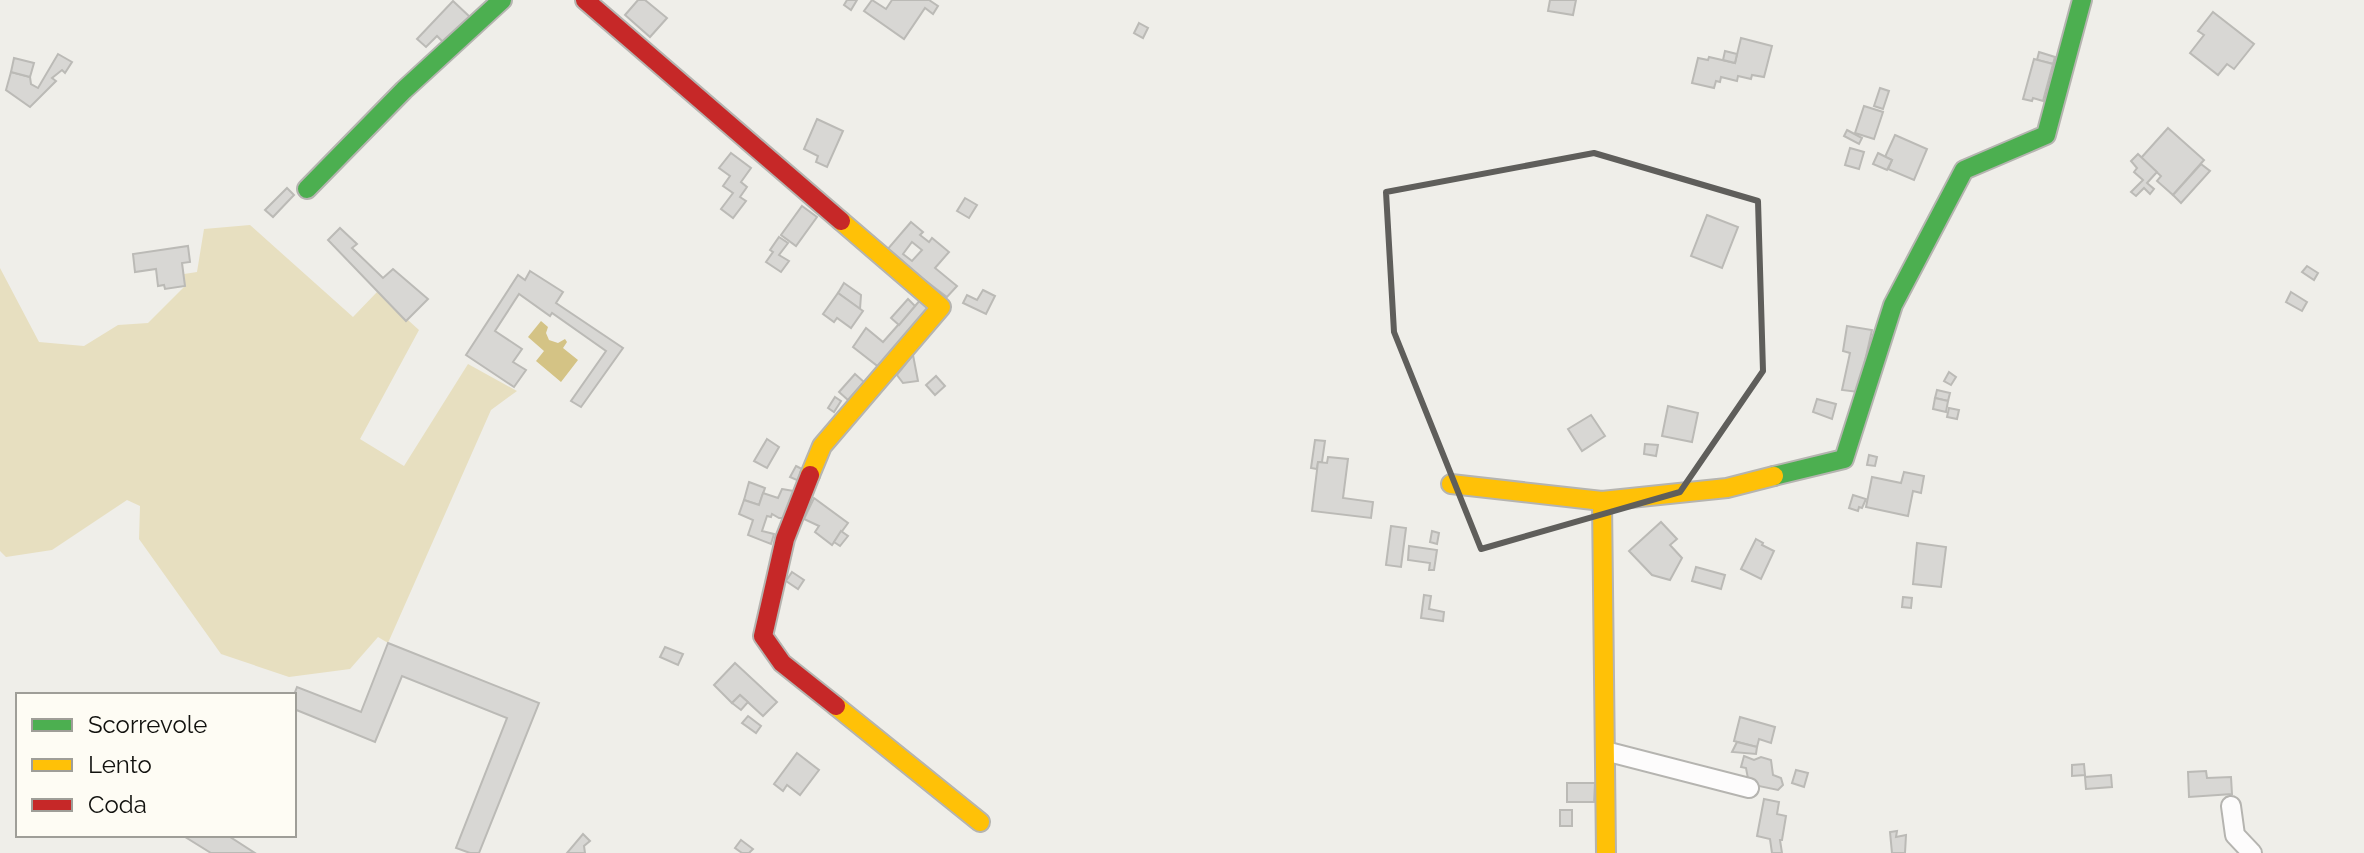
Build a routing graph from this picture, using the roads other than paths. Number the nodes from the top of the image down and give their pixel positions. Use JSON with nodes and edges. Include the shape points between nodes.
{"nodes":[{"id":1,"x":502,"y":0,"type":"edge"},
{"id":2,"x":585,"y":0,"type":"edge"},
{"id":3,"x":2082,"y":0,"type":"edge"},
{"id":4,"x":307,"y":189,"type":"dead end"},
{"id":5,"x":1451,"y":484,"type":"dead end"},
{"id":6,"x":1602,"y":501,"type":"junction"},
{"id":7,"x":1605,"y":751,"type":"junction"},
{"id":8,"x":1749,"y":788,"type":"dead end"},
{"id":9,"x":2231,"y":806,"type":"dead end"},
{"id":10,"x":980,"y":822,"type":"dead end"},
{"id":11,"x":1606,"y":853,"type":"edge"},
{"id":12,"x":2252,"y":853,"type":"edge"}],
"edges":[{"from":1,"to":4,"type":"street"},
{"from":2,"to":10,"type":"street","via":[[941,307],[822,446],[785,539],[763,636],[782,663]]},
{"from":3,"to":6,"type":"street","via":[[2046,135],[1964,170],[1893,305],[1844,459],[1727,488]]},
{"from":5,"to":6,"type":"street"},
{"from":6,"to":7,"type":"street"},
{"from":7,"to":8,"type":"street"},
{"from":7,"to":11,"type":"street"},
{"from":9,"to":12,"type":"street","via":[[2235,835]]}]}
